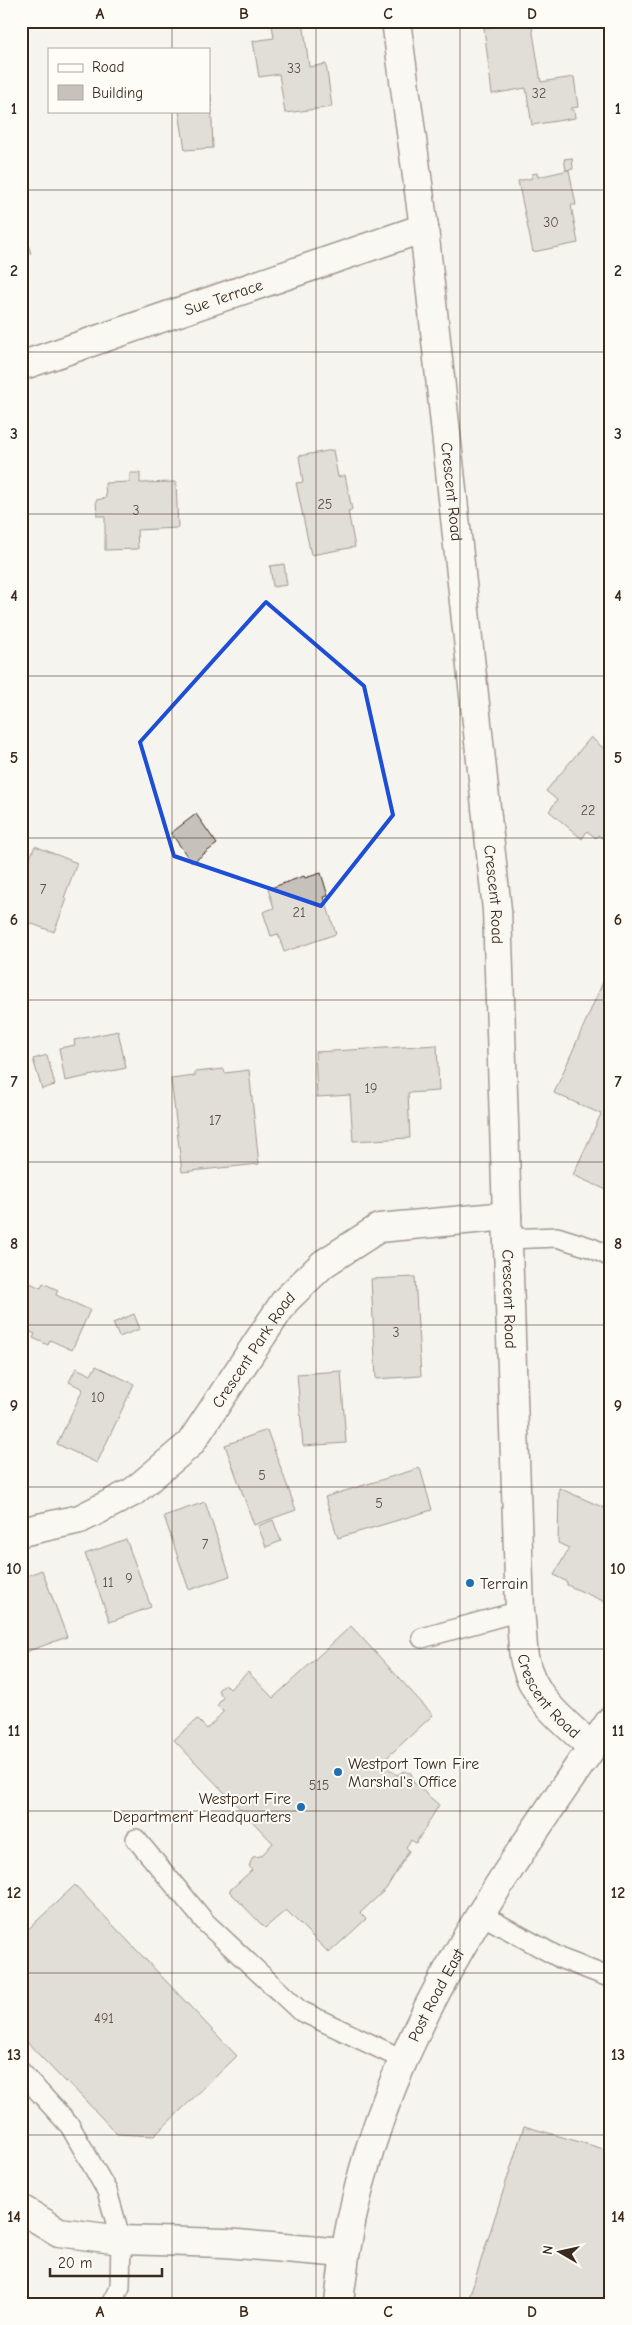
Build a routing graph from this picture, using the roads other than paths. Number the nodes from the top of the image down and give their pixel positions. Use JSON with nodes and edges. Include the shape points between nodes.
{"nodes":[{"id":1,"x":396,"y":21,"type":"edge"},
{"id":2,"x":424,"y":228,"type":"junction"},
{"id":3,"x":21,"y":366,"type":"edge"},
{"id":4,"x":507,"y":1227,"type":"junction"},
{"id":5,"x":611,"y":1257,"type":"edge"},
{"id":6,"x":21,"y":1532,"type":"edge"},
{"id":7,"x":520,"y":1611,"type":"junction"},
{"id":8,"x":422,"y":1638,"type":"dead end"},
{"id":9,"x":611,"y":1720,"type":"edge"},
{"id":10,"x":592,"y":1747,"type":"junction"},
{"id":11,"x":136,"y":1839,"type":"dead end"},
{"id":12,"x":480,"y":1914,"type":"junction"},
{"id":13,"x":611,"y":1978,"type":"edge"},
{"id":14,"x":402,"y":2060,"type":"junction"},
{"id":15,"x":21,"y":2072,"type":"edge"},
{"id":16,"x":21,"y":2209,"type":"edge"},
{"id":17,"x":121,"y":2240,"type":"junction"},
{"id":18,"x":344,"y":2253,"type":"junction"},
{"id":19,"x":111,"y":2304,"type":"edge"},
{"id":20,"x":339,"y":2304,"type":"edge"}],
"edges":[{"from":1,"to":2,"type":"street","name":"Crescent Road"},
{"from":2,"to":3,"type":"street","name":"Sue Terrace"},
{"from":2,"to":4,"type":"street","name":"Crescent Road","via":[[497,910]]},
{"from":4,"to":5,"type":"lane","via":[[557,1237]]},
{"from":4,"to":6,"type":"street","name":"Crescent Park Road","via":[[379,1228],[323,1264],[285,1301],[190,1444],[133,1492],[80,1519]]},
{"from":4,"to":7,"type":"street","name":"Crescent Road"},
{"from":7,"to":8,"type":"lane"},
{"from":7,"to":10,"type":"street","name":"Crescent Road","via":[[524,1657],[540,1697],[555,1715]]},
{"from":9,"to":10,"type":"street","name":"Post Road East"},
{"from":10,"to":12,"type":"street","name":"Post Road East"},
{"from":11,"to":14,"type":"lane","via":[[206,1923],[299,2010]]},
{"from":12,"to":13,"type":"lane","via":[[562,1959]]},
{"from":12,"to":14,"type":"street","name":"Post Road East","via":[[438,1986]]},
{"from":14,"to":18,"type":"street","name":"Post Road East","via":[[371,2141]]},
{"from":15,"to":17,"type":"lane","via":[[70,2126],[107,2191]]},
{"from":16,"to":17,"type":"street","via":[[58,2232]]},
{"from":17,"to":18,"type":"street","via":[[225,2243]]},
{"from":17,"to":19,"type":"lane","via":[[120,2287]]},
{"from":18,"to":20,"type":"street","name":"Post Road East"}]}
